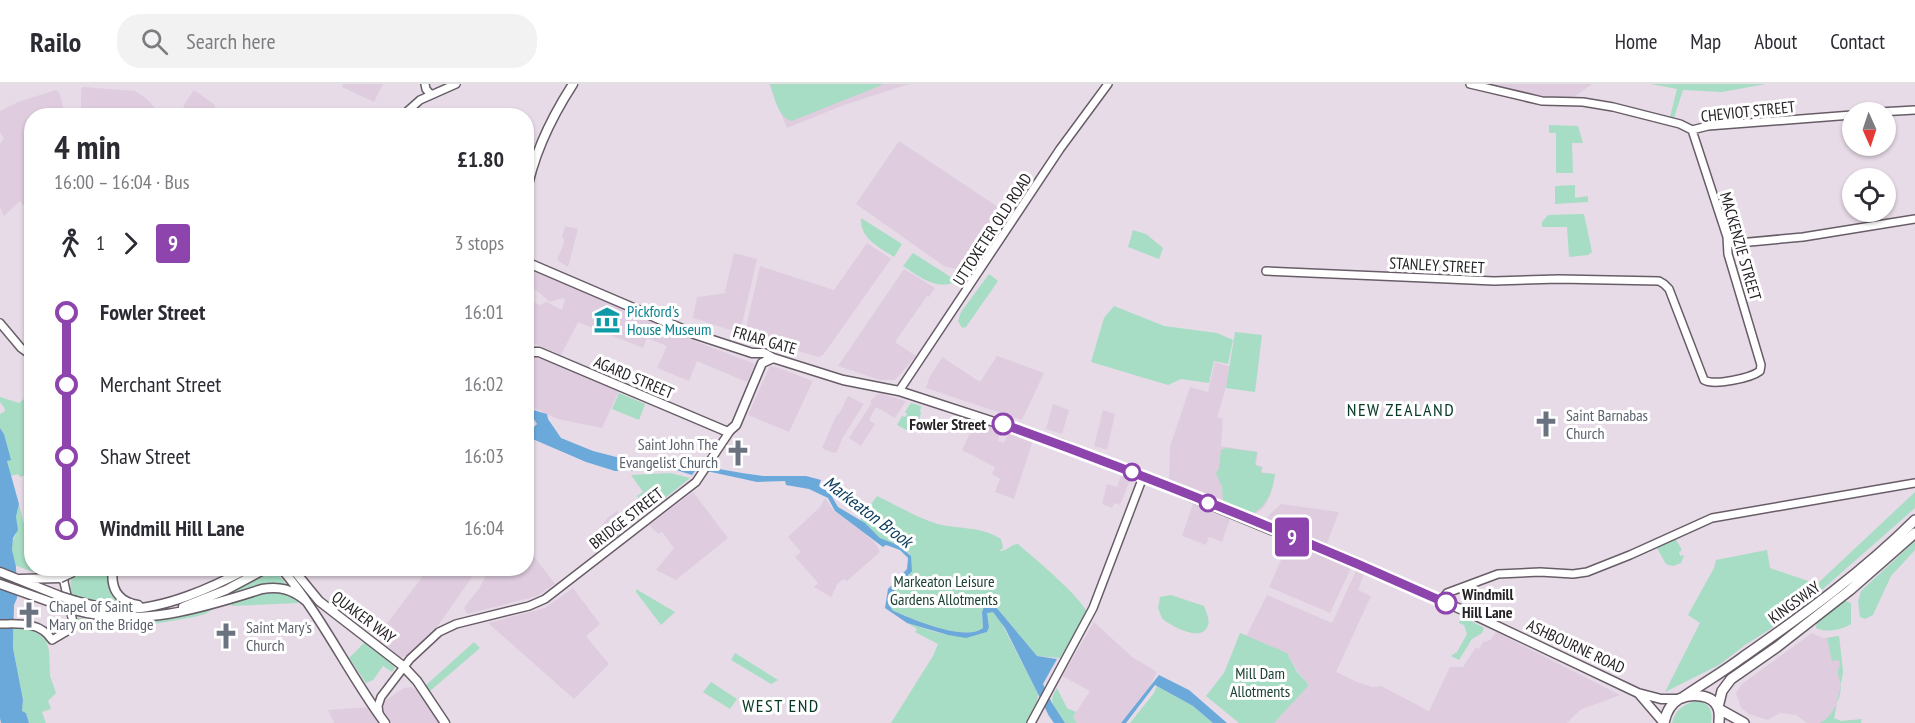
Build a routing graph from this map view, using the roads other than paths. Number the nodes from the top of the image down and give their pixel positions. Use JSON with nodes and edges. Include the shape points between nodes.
{"nodes":[{"id":1,"x":425,"y":84,"type":"edge"},
{"id":2,"x":456,"y":84,"type":"edge"},
{"id":3,"x":573,"y":84,"type":"edge"},
{"id":4,"x":1108,"y":84,"type":"edge"},
{"id":5,"x":1470,"y":84,"type":"edge"},
{"id":6,"x":431,"y":95,"type":"junction"},
{"id":7,"x":411,"y":108,"type":"edge"},
{"id":8,"x":1915,"y":110,"type":"edge"},
{"id":9,"x":1896,"y":111,"type":"edge"},
{"id":10,"x":1842,"y":116,"type":"edge"},
{"id":11,"x":1692,"y":130,"type":"junction"},
{"id":12,"x":534,"y":164,"type":"edge"},
{"id":13,"x":1915,"y":219,"type":"edge"},
{"id":14,"x":1728,"y":244,"type":"junction"},
{"id":15,"x":534,"y":265,"type":"edge"},
{"id":16,"x":1266,"y":271,"type":"dead end"},
{"id":17,"x":0,"y":323,"type":"edge"},
{"id":18,"x":24,"y":350,"type":"edge"},
{"id":19,"x":534,"y":350,"type":"edge"},
{"id":20,"x":534,"y":352,"type":"edge"},
{"id":21,"x":539,"y":352,"type":"junction"},
{"id":22,"x":752,"y":352,"type":"junction"},
{"id":23,"x":773,"y":358,"type":"junction"},
{"id":24,"x":762,"y":363,"type":"junction"},
{"id":25,"x":1714,"y":383,"type":"joint"},
{"id":26,"x":899,"y":391,"type":"junction"},
{"id":27,"x":730,"y":431,"type":"junction"},
{"id":28,"x":1143,"y":477,"type":"junction"},
{"id":29,"x":1915,"y":483,"type":"edge"},
{"id":30,"x":1915,"y":520,"type":"edge"},
{"id":31,"x":1915,"y":533,"type":"edge"},
{"id":32,"x":0,"y":572,"type":"edge"},
{"id":33,"x":63,"y":576,"type":"edge"},
{"id":34,"x":68,"y":576,"type":"edge"},
{"id":35,"x":112,"y":576,"type":"edge"},
{"id":36,"x":232,"y":576,"type":"edge"},
{"id":37,"x":252,"y":576,"type":"edge"},
{"id":38,"x":290,"y":576,"type":"edge"},
{"id":39,"x":293,"y":576,"type":"edge"},
{"id":40,"x":19,"y":579,"type":"junction"},
{"id":41,"x":0,"y":584,"type":"edge"},
{"id":42,"x":60,"y":601,"type":"junction"},
{"id":43,"x":306,"y":601,"type":"junction"},
{"id":44,"x":1441,"y":601,"type":"junction"},
{"id":45,"x":157,"y":604,"type":"junction"},
{"id":46,"x":75,"y":606,"type":"junction"},
{"id":47,"x":160,"y":615,"type":"junction"},
{"id":48,"x":0,"y":624,"type":"edge"},
{"id":49,"x":424,"y":647,"type":"junction"},
{"id":50,"x":400,"y":667,"type":"junction"},
{"id":51,"x":412,"y":676,"type":"junction"},
{"id":52,"x":1638,"y":693,"type":"junction"},
{"id":53,"x":1680,"y":699,"type":"junction"},
{"id":54,"x":1718,"y":708,"type":"junction"},
{"id":55,"x":379,"y":714,"type":"junction"},
{"id":56,"x":385,"y":723,"type":"edge"},
{"id":57,"x":445,"y":723,"type":"edge"},
{"id":58,"x":1031,"y":723,"type":"edge"},
{"id":59,"x":1664,"y":723,"type":"edge"},
{"id":60,"x":1719,"y":723,"type":"edge"},
{"id":61,"x":1744,"y":723,"type":"edge"}],
"edges":[{"from":1,"to":6,"type":"street"},
{"from":2,"to":6,"type":"street"},
{"from":3,"to":12,"type":"main road"},
{"from":4,"to":26,"type":"street","name":"UTTOXETER OLD ROAD","via":[[1060,149]]},
{"from":5,"to":11,"type":"street","name":"CHEVIOT STREET","via":[[1542,101],[1613,107]]},
{"from":6,"to":7,"type":"street"},
{"from":8,"to":9,"type":"street"},
{"from":10,"to":11,"type":"street","name":"CHEVIOT STREET"},
{"from":11,"to":14,"type":"street","name":"MACKENZIE STREET"},
{"from":13,"to":14,"type":"street","via":[[1803,237]]},
{"from":14,"to":25,"type":"street","name":"MACKENZIE STREET","via":[[1761,369],[1753,376]]},
{"from":15,"to":22,"type":"main road","name":"FRIAR GATE","via":[[694,334]]},
{"from":16,"to":25,"type":"street","name":"STANLEY STREET","via":[[1494,281],[1654,280],[1664,284],[1671,296],[1701,375]]},
{"from":17,"to":18,"type":"street"},
{"from":19,"to":21,"type":"main road"},
{"from":20,"to":21,"type":"main road","name":"AGARD STREET"},
{"from":21,"to":27,"type":"main road","name":"AGARD STREET"},
{"from":22,"to":23,"type":"main road","name":"FRIAR GATE"},
{"from":22,"to":24,"type":"main road"},
{"from":23,"to":24,"type":"main road"},
{"from":23,"to":26,"type":"main road","name":"FRIAR GATE","via":[[843,380]]},
{"from":24,"to":27,"type":"main road","name":"BRIDGE STREET","via":[[736,426]]},
{"from":26,"to":28,"type":"main road","name":"ASHBOURNE ROAD","via":[[1062,444]]},
{"from":27,"to":49,"type":"street","name":"BRIDGE STREET","via":[[692,486],[541,602],[448,627]]},
{"from":28,"to":44,"type":"main road","name":"ASHBOURNE ROAD"},
{"from":28,"to":58,"type":"street","via":[[1093,608]]},
{"from":29,"to":44,"type":"street","via":[[1712,518],[1587,572],[1498,574],[1447,593]]},
{"from":30,"to":53,"type":"highway","name":"KINGSWAY","via":[[1824,599]]},
{"from":31,"to":54,"type":"highway","name":"KINGSWAY","via":[[1850,590],[1731,679],[1722,691]]},
{"from":32,"to":40,"type":"main road"},
{"from":33,"to":40,"type":"main road","bridge":true},
{"from":34,"to":48,"type":"street","via":[[64,582],[73,622],[69,630],[52,640],[42,629]]},
{"from":35,"to":45,"type":"main road","via":[[112,584],[122,600]]},
{"from":36,"to":45,"type":"main road"},
{"from":37,"to":47,"type":"main road"},
{"from":38,"to":43,"type":"main road"},
{"from":39,"to":50,"type":"main road","name":"QUAKER WAY"},
{"from":40,"to":42,"type":"main road"},
{"from":41,"to":42,"type":"main road"},
{"from":42,"to":46,"type":"main road","bridge":true},
{"from":43,"to":47,"type":"main road","via":[[291,591],[269,588]]},
{"from":43,"to":55,"type":"main road"},
{"from":44,"to":52,"type":"main road","name":"ASHBOURNE ROAD"},
{"from":45,"to":46,"type":"main road","via":[[123,609]]},
{"from":46,"to":47,"type":"main road","via":[[117,619]]},
{"from":49,"to":50,"type":"street"},
{"from":49,"to":51,"type":"street","via":[[411,665]]},
{"from":50,"to":51,"type":"main road","name":"QUAKER WAY"},
{"from":50,"to":55,"type":"street","via":[[381,697]]},
{"from":51,"to":57,"type":"main road","name":"QUAKER WAY"},
{"from":52,"to":53,"type":"main road","name":"ASHBOURNE ROAD"},
{"from":52,"to":59,"type":"main road","name":"ASHBOURNE ROAD"},
{"from":53,"to":54,"type":"highway","via":[[1703,696]]},
{"from":53,"to":59,"type":"highway","via":[[1668,711]]},
{"from":54,"to":60,"type":"highway"},
{"from":54,"to":61,"type":"highway"},
{"from":55,"to":56,"type":"main road"}]}
